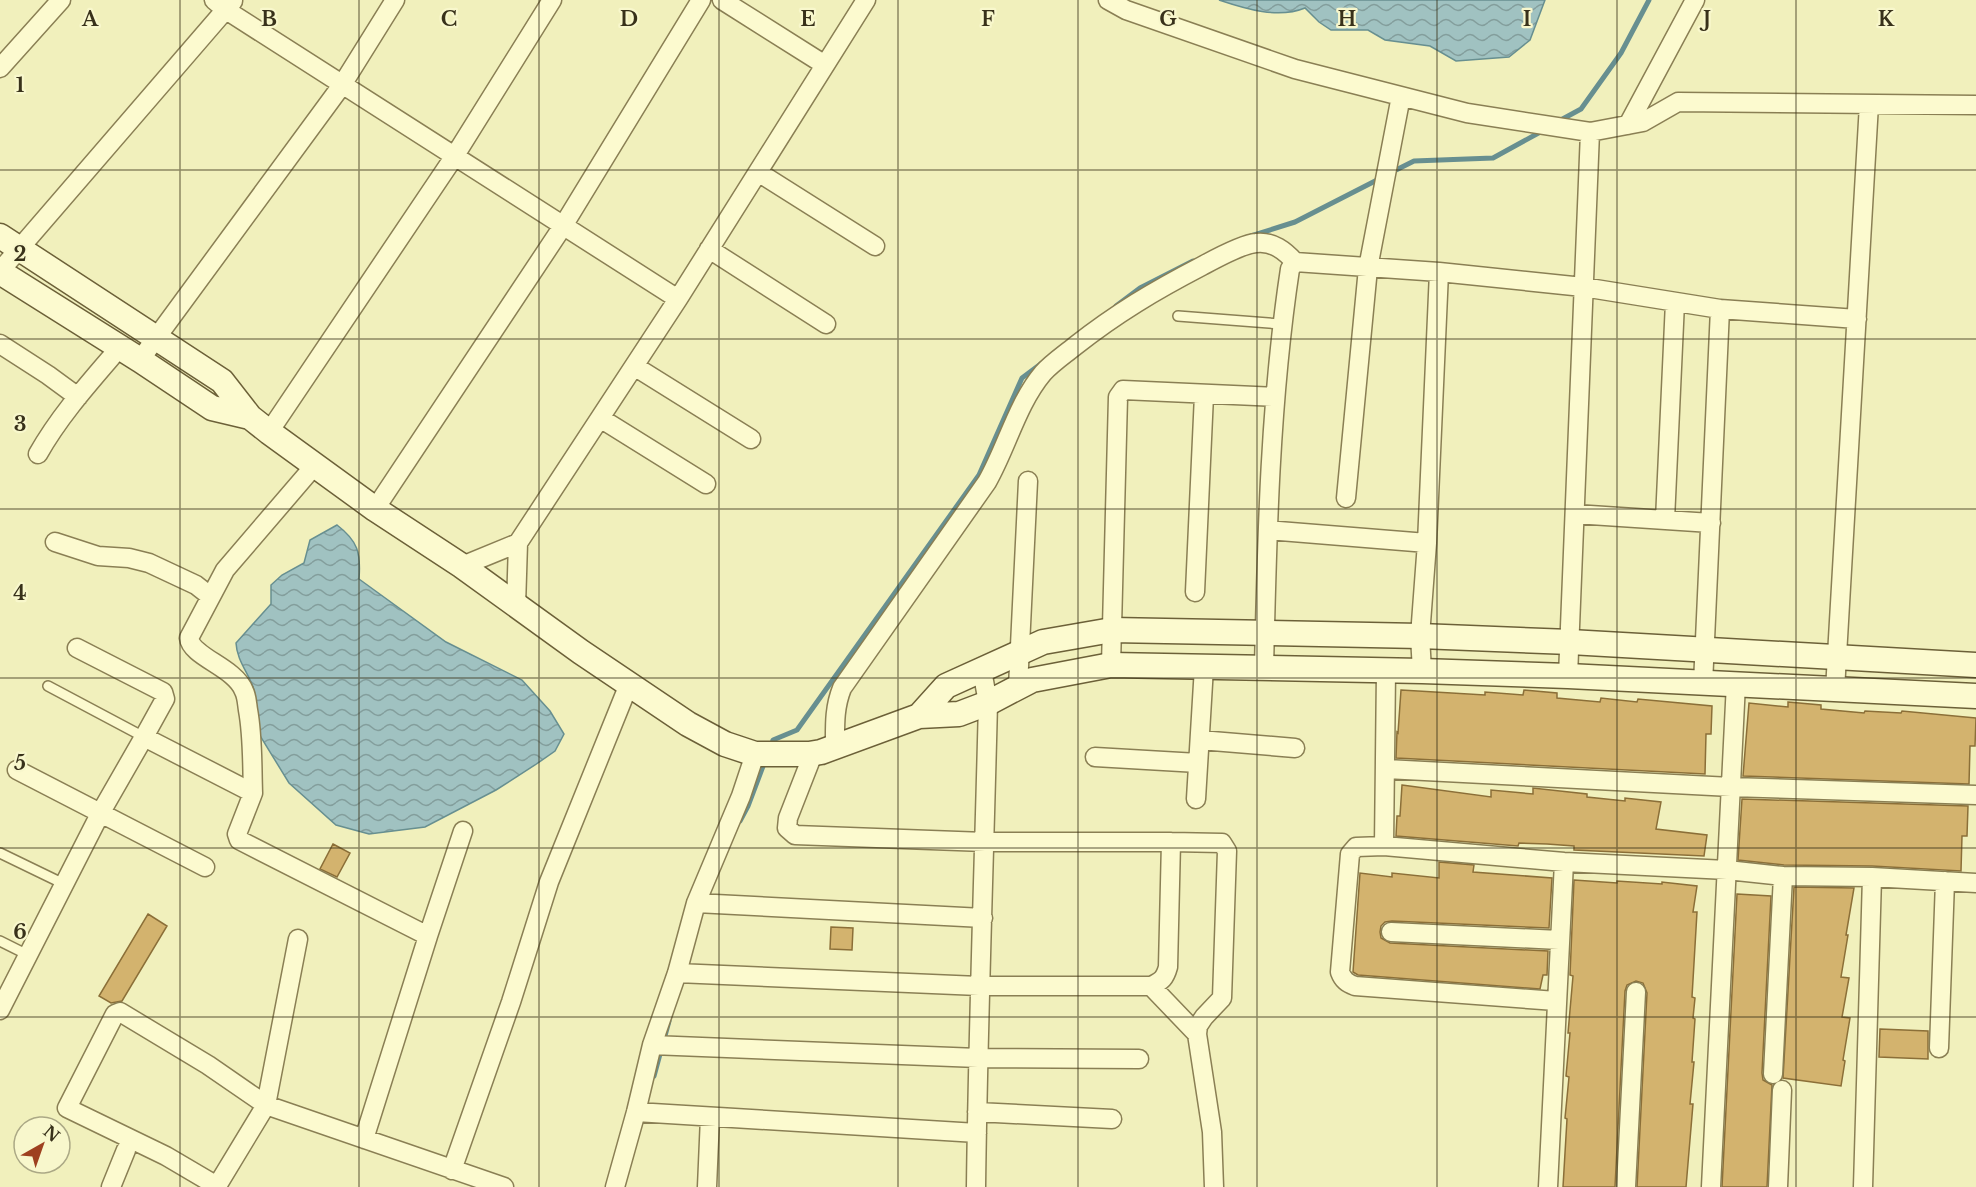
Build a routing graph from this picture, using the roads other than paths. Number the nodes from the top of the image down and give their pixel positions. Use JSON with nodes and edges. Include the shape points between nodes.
{"nodes":[{"id":1,"x":61,"y":0,"type":"edge"},
{"id":2,"x":395,"y":0,"type":"edge"},
{"id":3,"x":552,"y":0,"type":"edge"},
{"id":4,"x":701,"y":0,"type":"edge"},
{"id":5,"x":722,"y":0,"type":"edge"},
{"id":6,"x":866,"y":0,"type":"edge"},
{"id":7,"x":1108,"y":0,"type":"edge"},
{"id":8,"x":1695,"y":0,"type":"edge"},
{"id":9,"x":224,"y":3,"type":"edge"},
{"id":10,"x":825,"y":65,"type":"junction"},
{"id":11,"x":0,"y":68,"type":"edge"},
{"id":12,"x":342,"y":85,"type":"junction"},
{"id":13,"x":1401,"y":96,"type":"junction"},
{"id":14,"x":1869,"y":104,"type":"junction"},
{"id":15,"x":1976,"y":105,"type":"edge"},
{"id":16,"x":1628,"y":125,"type":"junction"},
{"id":17,"x":1590,"y":132,"type":"junction"},
{"id":18,"x":454,"y":157,"type":"junction"},
{"id":19,"x":758,"y":172,"type":"junction"},
{"id":20,"x":563,"y":226,"type":"junction"},
{"id":21,"x":9,"y":243,"type":"edge"},
{"id":22,"x":875,"y":246,"type":"dead end"},
{"id":23,"x":709,"y":249,"type":"junction"},
{"id":24,"x":1295,"y":262,"type":"junction"},
{"id":25,"x":1368,"y":268,"type":"junction"},
{"id":26,"x":0,"y":272,"type":"edge"},
{"id":27,"x":1439,"y":272,"type":"junction"},
{"id":28,"x":1583,"y":286,"type":"junction"},
{"id":29,"x":678,"y":299,"type":"junction"},
{"id":30,"x":1675,"y":302,"type":"junction"},
{"id":31,"x":1720,"y":309,"type":"junction"},
{"id":32,"x":1178,"y":316,"type":"dead end"},
{"id":33,"x":1857,"y":319,"type":"junction"},
{"id":34,"x":826,"y":324,"type":"dead end"},
{"id":35,"x":1281,"y":324,"type":"junction"},
{"id":36,"x":157,"y":337,"type":"junction"},
{"id":37,"x":0,"y":344,"type":"edge"},
{"id":38,"x":130,"y":354,"type":"junction"},
{"id":39,"x":634,"y":366,"type":"junction"},
{"id":40,"x":1204,"y":395,"type":"junction"},
{"id":41,"x":78,"y":397,"type":"junction"},
{"id":42,"x":1275,"y":397,"type":"junction"},
{"id":43,"x":600,"y":418,"type":"junction"},
{"id":44,"x":260,"y":424,"type":"junction"},
{"id":45,"x":751,"y":438,"type":"dead end"},
{"id":46,"x":38,"y":454,"type":"dead end"},
{"id":47,"x":315,"y":465,"type":"junction"},
{"id":48,"x":1028,"y":481,"type":"dead end"},
{"id":49,"x":706,"y":484,"type":"dead end"},
{"id":50,"x":1346,"y":498,"type":"dead end"},
{"id":51,"x":375,"y":509,"type":"junction"},
{"id":52,"x":1575,"y":514,"type":"junction"},
{"id":53,"x":1665,"y":520,"type":"junction"},
{"id":54,"x":1711,"y":523,"type":"junction"},
{"id":55,"x":1268,"y":530,"type":"junction"},
{"id":56,"x":55,"y":542,"type":"dead end"},
{"id":57,"x":518,"y":543,"type":"junction"},
{"id":58,"x":1427,"y":543,"type":"junction"},
{"id":59,"x":462,"y":566,"type":"junction"},
{"id":60,"x":1195,"y":592,"type":"dead end"},
{"id":61,"x":210,"y":596,"type":"junction"},
{"id":62,"x":516,"y":606,"type":"junction"},
{"id":63,"x":1112,"y":630,"type":"junction"},
{"id":64,"x":1265,"y":632,"type":"junction"},
{"id":65,"x":1420,"y":636,"type":"junction"},
{"id":66,"x":1570,"y":642,"type":"junction"},
{"id":67,"x":77,"y":648,"type":"dead end"},
{"id":68,"x":1705,"y":651,"type":"junction"},
{"id":69,"x":1019,"y":653,"type":"junction"},
{"id":70,"x":1837,"y":657,"type":"junction"},
{"id":71,"x":1111,"y":665,"type":"junction"},
{"id":72,"x":1976,"y":665,"type":"edge"},
{"id":73,"x":1204,"y":667,"type":"junction"},
{"id":74,"x":1264,"y":668,"type":"junction"},
{"id":75,"x":982,"y":670,"type":"junction"},
{"id":76,"x":1386,"y":671,"type":"junction"},
{"id":77,"x":1422,"y":671,"type":"junction"},
{"id":78,"x":1568,"y":676,"type":"junction"},
{"id":79,"x":1736,"y":683,"type":"junction"},
{"id":80,"x":629,"y":684,"type":"junction"},
{"id":81,"x":1703,"y":684,"type":"junction"},
{"id":82,"x":48,"y":686,"type":"dead end"},
{"id":83,"x":1018,"y":687,"type":"junction"},
{"id":84,"x":1835,"y":690,"type":"junction"},
{"id":85,"x":1976,"y":696,"type":"edge"},
{"id":86,"x":988,"y":703,"type":"junction"},
{"id":87,"x":919,"y":716,"type":"junction"},
{"id":88,"x":144,"y":737,"type":"junction"},
{"id":89,"x":1200,"y":740,"type":"junction"},
{"id":90,"x":1295,"y":747,"type":"dead end"},
{"id":91,"x":819,"y":751,"type":"junction"},
{"id":92,"x":759,"y":754,"type":"junction"},
{"id":93,"x":1095,"y":756,"type":"dead end"},
{"id":94,"x":1198,"y":763,"type":"junction"},
{"id":95,"x":1386,"y":769,"type":"junction"},
{"id":96,"x":17,"y":770,"type":"dead end"},
{"id":97,"x":1731,"y":787,"type":"junction"},
{"id":98,"x":253,"y":793,"type":"junction"},
{"id":99,"x":1976,"y":795,"type":"edge"},
{"id":100,"x":1196,"y":799,"type":"dead end"},
{"id":101,"x":100,"y":812,"type":"junction"},
{"id":102,"x":463,"y":831,"type":"dead end"},
{"id":103,"x":985,"y":842,"type":"junction"},
{"id":104,"x":1171,"y":842,"type":"junction"},
{"id":105,"x":1384,"y":846,"type":"junction"},
{"id":106,"x":0,"y":853,"type":"edge"},
{"id":107,"x":1564,"y":862,"type":"junction"},
{"id":108,"x":205,"y":867,"type":"dead end"},
{"id":109,"x":1727,"y":870,"type":"junction"},
{"id":110,"x":1783,"y":876,"type":"junction"},
{"id":111,"x":1872,"y":877,"type":"junction"},
{"id":112,"x":1945,"y":881,"type":"junction"},
{"id":113,"x":1976,"y":883,"type":"edge"},
{"id":114,"x":64,"y":884,"type":"junction"},
{"id":115,"x":696,"y":903,"type":"junction"},
{"id":116,"x":983,"y":918,"type":"junction"},
{"id":117,"x":1391,"y":932,"type":"dead end"},
{"id":118,"x":428,"y":936,"type":"junction"},
{"id":119,"x":298,"y":939,"type":"dead end"},
{"id":120,"x":1559,"y":940,"type":"junction"},
{"id":121,"x":0,"y":941,"type":"edge"},
{"id":122,"x":28,"y":955,"type":"junction"},
{"id":123,"x":677,"y":973,"type":"junction"},
{"id":124,"x":979,"y":986,"type":"junction"},
{"id":125,"x":1151,"y":986,"type":"junction"},
{"id":126,"x":1636,"y":992,"type":"dead end"},
{"id":127,"x":1556,"y":1001,"type":"junction"},
{"id":128,"x":0,"y":1010,"type":"edge"},
{"id":129,"x":1197,"y":1034,"type":"junction"},
{"id":130,"x":652,"y":1045,"type":"junction"},
{"id":131,"x":1939,"y":1048,"type":"dead end"},
{"id":132,"x":978,"y":1058,"type":"junction"},
{"id":133,"x":1139,"y":1059,"type":"dead end"},
{"id":134,"x":1773,"y":1074,"type":"dead end"},
{"id":135,"x":1782,"y":1090,"type":"dead end"},
{"id":136,"x":266,"y":1105,"type":"junction"},
{"id":137,"x":636,"y":1112,"type":"junction"},
{"id":138,"x":977,"y":1112,"type":"junction"},
{"id":139,"x":710,"y":1117,"type":"junction"},
{"id":140,"x":1112,"y":1119,"type":"dead end"},
{"id":141,"x":977,"y":1133,"type":"junction"},
{"id":142,"x":364,"y":1139,"type":"junction"},
{"id":143,"x":126,"y":1150,"type":"dead end"},
{"id":144,"x":452,"y":1170,"type":"junction"},
{"id":145,"x":217,"y":1186,"type":"edge"},
{"id":146,"x":111,"y":1187,"type":"edge"},
{"id":147,"x":504,"y":1187,"type":"edge"},
{"id":148,"x":615,"y":1187,"type":"edge"},
{"id":149,"x":707,"y":1187,"type":"edge"},
{"id":150,"x":976,"y":1187,"type":"edge"},
{"id":151,"x":1214,"y":1187,"type":"edge"},
{"id":152,"x":1548,"y":1187,"type":"edge"},
{"id":153,"x":1626,"y":1187,"type":"edge"},
{"id":154,"x":1711,"y":1187,"type":"edge"},
{"id":155,"x":1778,"y":1187,"type":"edge"},
{"id":156,"x":1863,"y":1187,"type":"edge"}],
"edges":[{"from":1,"to":11,"type":"street"},
{"from":2,"to":12,"type":"street"},
{"from":3,"to":18,"type":"street"},
{"from":4,"to":20,"type":"street"},
{"from":5,"to":10,"type":"street"},
{"from":6,"to":10,"type":"street"},
{"from":7,"to":13,"type":"street","via":[[1126,10],[1295,69]]},
{"from":8,"to":16,"type":"street"},
{"from":9,"to":12,"type":"street"},
{"from":9,"to":21,"type":"street"},
{"from":10,"to":19,"type":"street"},
{"from":12,"to":18,"type":"street"},
{"from":12,"to":36,"type":"street"},
{"from":13,"to":17,"type":"street","via":[[1467,113]]},
{"from":13,"to":25,"type":"street"},
{"from":14,"to":15,"type":"street"},
{"from":14,"to":16,"type":"street","via":[[1678,102],[1643,122]]},
{"from":14,"to":33,"type":"street"},
{"from":16,"to":17,"type":"street"},
{"from":17,"to":28,"type":"street"},
{"from":18,"to":20,"type":"street"},
{"from":18,"to":44,"type":"street"},
{"from":19,"to":22,"type":"street"},
{"from":19,"to":23,"type":"street"},
{"from":20,"to":29,"type":"street"},
{"from":20,"to":51,"type":"street"},
{"from":21,"to":26,"type":"street"},
{"from":21,"to":36,"type":"street"},
{"from":23,"to":29,"type":"street"},
{"from":23,"to":34,"type":"street"},
{"from":24,"to":25,"type":"street"},
{"from":24,"to":35,"type":"street","via":[[1290,269]]},
{"from":24,"to":91,"type":"street","via":[[1284,249],[1271,244],[1256,243],[1222,255],[1150,292],[1107,320],[1045,370],[1028,394],[987,482],[842,688]]},
{"from":25,"to":27,"type":"street"},
{"from":25,"to":50,"type":"street"},
{"from":26,"to":38,"type":"street"},
{"from":27,"to":28,"type":"street"},
{"from":27,"to":58,"type":"street"},
{"from":28,"to":30,"type":"street"},
{"from":28,"to":52,"type":"street"},
{"from":29,"to":39,"type":"street"},
{"from":30,"to":31,"type":"street"},
{"from":30,"to":53,"type":"street"},
{"from":31,"to":33,"type":"street"},
{"from":31,"to":54,"type":"street"},
{"from":32,"to":35,"type":"lane"},
{"from":33,"to":70,"type":"street"},
{"from":35,"to":42,"type":"street"},
{"from":36,"to":38,"type":"street"},
{"from":36,"to":44,"type":"street","via":[[222,381]]},
{"from":37,"to":41,"type":"street"},
{"from":38,"to":41,"type":"street"},
{"from":38,"to":44,"type":"street","via":[[212,408]]},
{"from":39,"to":43,"type":"street"},
{"from":39,"to":45,"type":"street"},
{"from":40,"to":42,"type":"street"},
{"from":40,"to":60,"type":"street"},
{"from":40,"to":63,"type":"street","via":[[1124,390],[1118,397]]},
{"from":41,"to":46,"type":"street","via":[[51,430]]},
{"from":42,"to":55,"type":"street"},
{"from":43,"to":49,"type":"street"},
{"from":43,"to":57,"type":"street"},
{"from":44,"to":47,"type":"street"},
{"from":47,"to":51,"type":"street"},
{"from":47,"to":61,"type":"street","via":[[225,570]]},
{"from":48,"to":69,"type":"street"},
{"from":51,"to":59,"type":"street"},
{"from":52,"to":53,"type":"street"},
{"from":52,"to":66,"type":"street"},
{"from":53,"to":54,"type":"street"},
{"from":54,"to":68,"type":"street"},
{"from":55,"to":58,"type":"street"},
{"from":55,"to":64,"type":"street"},
{"from":56,"to":61,"type":"street","via":[[98,556],[149,563],[196,585]]},
{"from":57,"to":59,"type":"street"},
{"from":57,"to":62,"type":"street"},
{"from":58,"to":65,"type":"street"},
{"from":59,"to":62,"type":"street"},
{"from":61,"to":98,"type":"street","via":[[189,644],[224,668],[244,691],[251,727]]},
{"from":62,"to":80,"type":"street"},
{"from":63,"to":64,"type":"street"},
{"from":63,"to":69,"type":"street","via":[[1043,642]]},
{"from":63,"to":71,"type":"street"},
{"from":64,"to":65,"type":"street"},
{"from":64,"to":74,"type":"street"},
{"from":65,"to":66,"type":"street"},
{"from":65,"to":77,"type":"street"},
{"from":66,"to":68,"type":"street"},
{"from":66,"to":78,"type":"street"},
{"from":67,"to":88,"type":"street","via":[[163,693],[165,699]]},
{"from":68,"to":70,"type":"street"},
{"from":68,"to":81,"type":"street"},
{"from":69,"to":75,"type":"street"},
{"from":69,"to":83,"type":"street"},
{"from":70,"to":72,"type":"street"},
{"from":70,"to":84,"type":"street"},
{"from":71,"to":73,"type":"street"},
{"from":71,"to":83,"type":"street","via":[[1032,680]]},
{"from":73,"to":74,"type":"street"},
{"from":73,"to":89,"type":"street"},
{"from":74,"to":76,"type":"street"},
{"from":75,"to":86,"type":"street"},
{"from":75,"to":87,"type":"street","via":[[946,686]]},
{"from":76,"to":77,"type":"street"},
{"from":76,"to":95,"type":"street"},
{"from":77,"to":78,"type":"street"},
{"from":78,"to":81,"type":"street"},
{"from":79,"to":81,"type":"street"},
{"from":79,"to":84,"type":"street"},
{"from":79,"to":97,"type":"street"},
{"from":80,"to":92,"type":"street","via":[[725,744]]},
{"from":80,"to":144,"type":"street","via":[[549,882]]},
{"from":82,"to":88,"type":"lane"},
{"from":83,"to":86,"type":"street"},
{"from":84,"to":85,"type":"street"},
{"from":86,"to":87,"type":"street","via":[[959,714]]},
{"from":86,"to":103,"type":"street"},
{"from":87,"to":91,"type":"street"},
{"from":88,"to":98,"type":"street"},
{"from":88,"to":101,"type":"street"},
{"from":89,"to":90,"type":"street"},
{"from":89,"to":94,"type":"street"},
{"from":91,"to":92,"type":"street"},
{"from":91,"to":103,"type":"street","via":[[788,818],[787,828],[795,835]]},
{"from":92,"to":115,"type":"street"},
{"from":93,"to":94,"type":"street"},
{"from":94,"to":100,"type":"street"},
{"from":95,"to":97,"type":"street"},
{"from":95,"to":105,"type":"street"},
{"from":96,"to":101,"type":"street"},
{"from":97,"to":99,"type":"street"},
{"from":97,"to":109,"type":"street"},
{"from":98,"to":118,"type":"street","via":[[237,834],[239,840]]},
{"from":101,"to":108,"type":"street"},
{"from":101,"to":114,"type":"street"},
{"from":102,"to":118,"type":"street"},
{"from":103,"to":104,"type":"street"},
{"from":103,"to":116,"type":"street"},
{"from":104,"to":125,"type":"street","via":[[1168,966],[1162,981]]},
{"from":104,"to":129,"type":"street","via":[[1222,843],[1227,851],[1222,998],[1204,1017]]},
{"from":105,"to":107,"type":"street"},
{"from":105,"to":127,"type":"street","via":[[1356,847],[1350,854],[1342,978],[1355,986]]},
{"from":106,"to":114,"type":"lane"},
{"from":107,"to":109,"type":"street"},
{"from":107,"to":120,"type":"street"},
{"from":109,"to":110,"type":"street"},
{"from":109,"to":154,"type":"street"},
{"from":110,"to":111,"type":"street"},
{"from":110,"to":134,"type":"street"},
{"from":111,"to":112,"type":"street"},
{"from":111,"to":156,"type":"street"},
{"from":112,"to":113,"type":"street"},
{"from":112,"to":131,"type":"street"},
{"from":114,"to":122,"type":"street"},
{"from":115,"to":116,"type":"street"},
{"from":115,"to":123,"type":"street"},
{"from":116,"to":124,"type":"street"},
{"from":117,"to":120,"type":"street"},
{"from":118,"to":142,"type":"street"},
{"from":119,"to":136,"type":"street"},
{"from":120,"to":127,"type":"street"},
{"from":121,"to":122,"type":"lane"},
{"from":122,"to":128,"type":"street"},
{"from":123,"to":124,"type":"street"},
{"from":123,"to":130,"type":"street"},
{"from":124,"to":125,"type":"street"},
{"from":124,"to":132,"type":"street"},
{"from":125,"to":129,"type":"street"},
{"from":126,"to":153,"type":"street"},
{"from":127,"to":152,"type":"street"},
{"from":129,"to":151,"type":"street","via":[[1212,1132]]},
{"from":130,"to":132,"type":"street"},
{"from":130,"to":137,"type":"street"},
{"from":132,"to":133,"type":"street"},
{"from":132,"to":138,"type":"street"},
{"from":135,"to":155,"type":"street"},
{"from":136,"to":142,"type":"street"},
{"from":136,"to":145,"type":"street"},
{"from":136,"to":145,"type":"street","via":[[208,1065],[120,1012],[115,1014],[67,1108]]},
{"from":137,"to":139,"type":"street"},
{"from":137,"to":148,"type":"street"},
{"from":138,"to":140,"type":"street"},
{"from":138,"to":141,"type":"street"},
{"from":139,"to":141,"type":"street"},
{"from":139,"to":149,"type":"street"},
{"from":141,"to":150,"type":"street"},
{"from":142,"to":144,"type":"street"},
{"from":143,"to":146,"type":"street"},
{"from":144,"to":147,"type":"street"}]}
